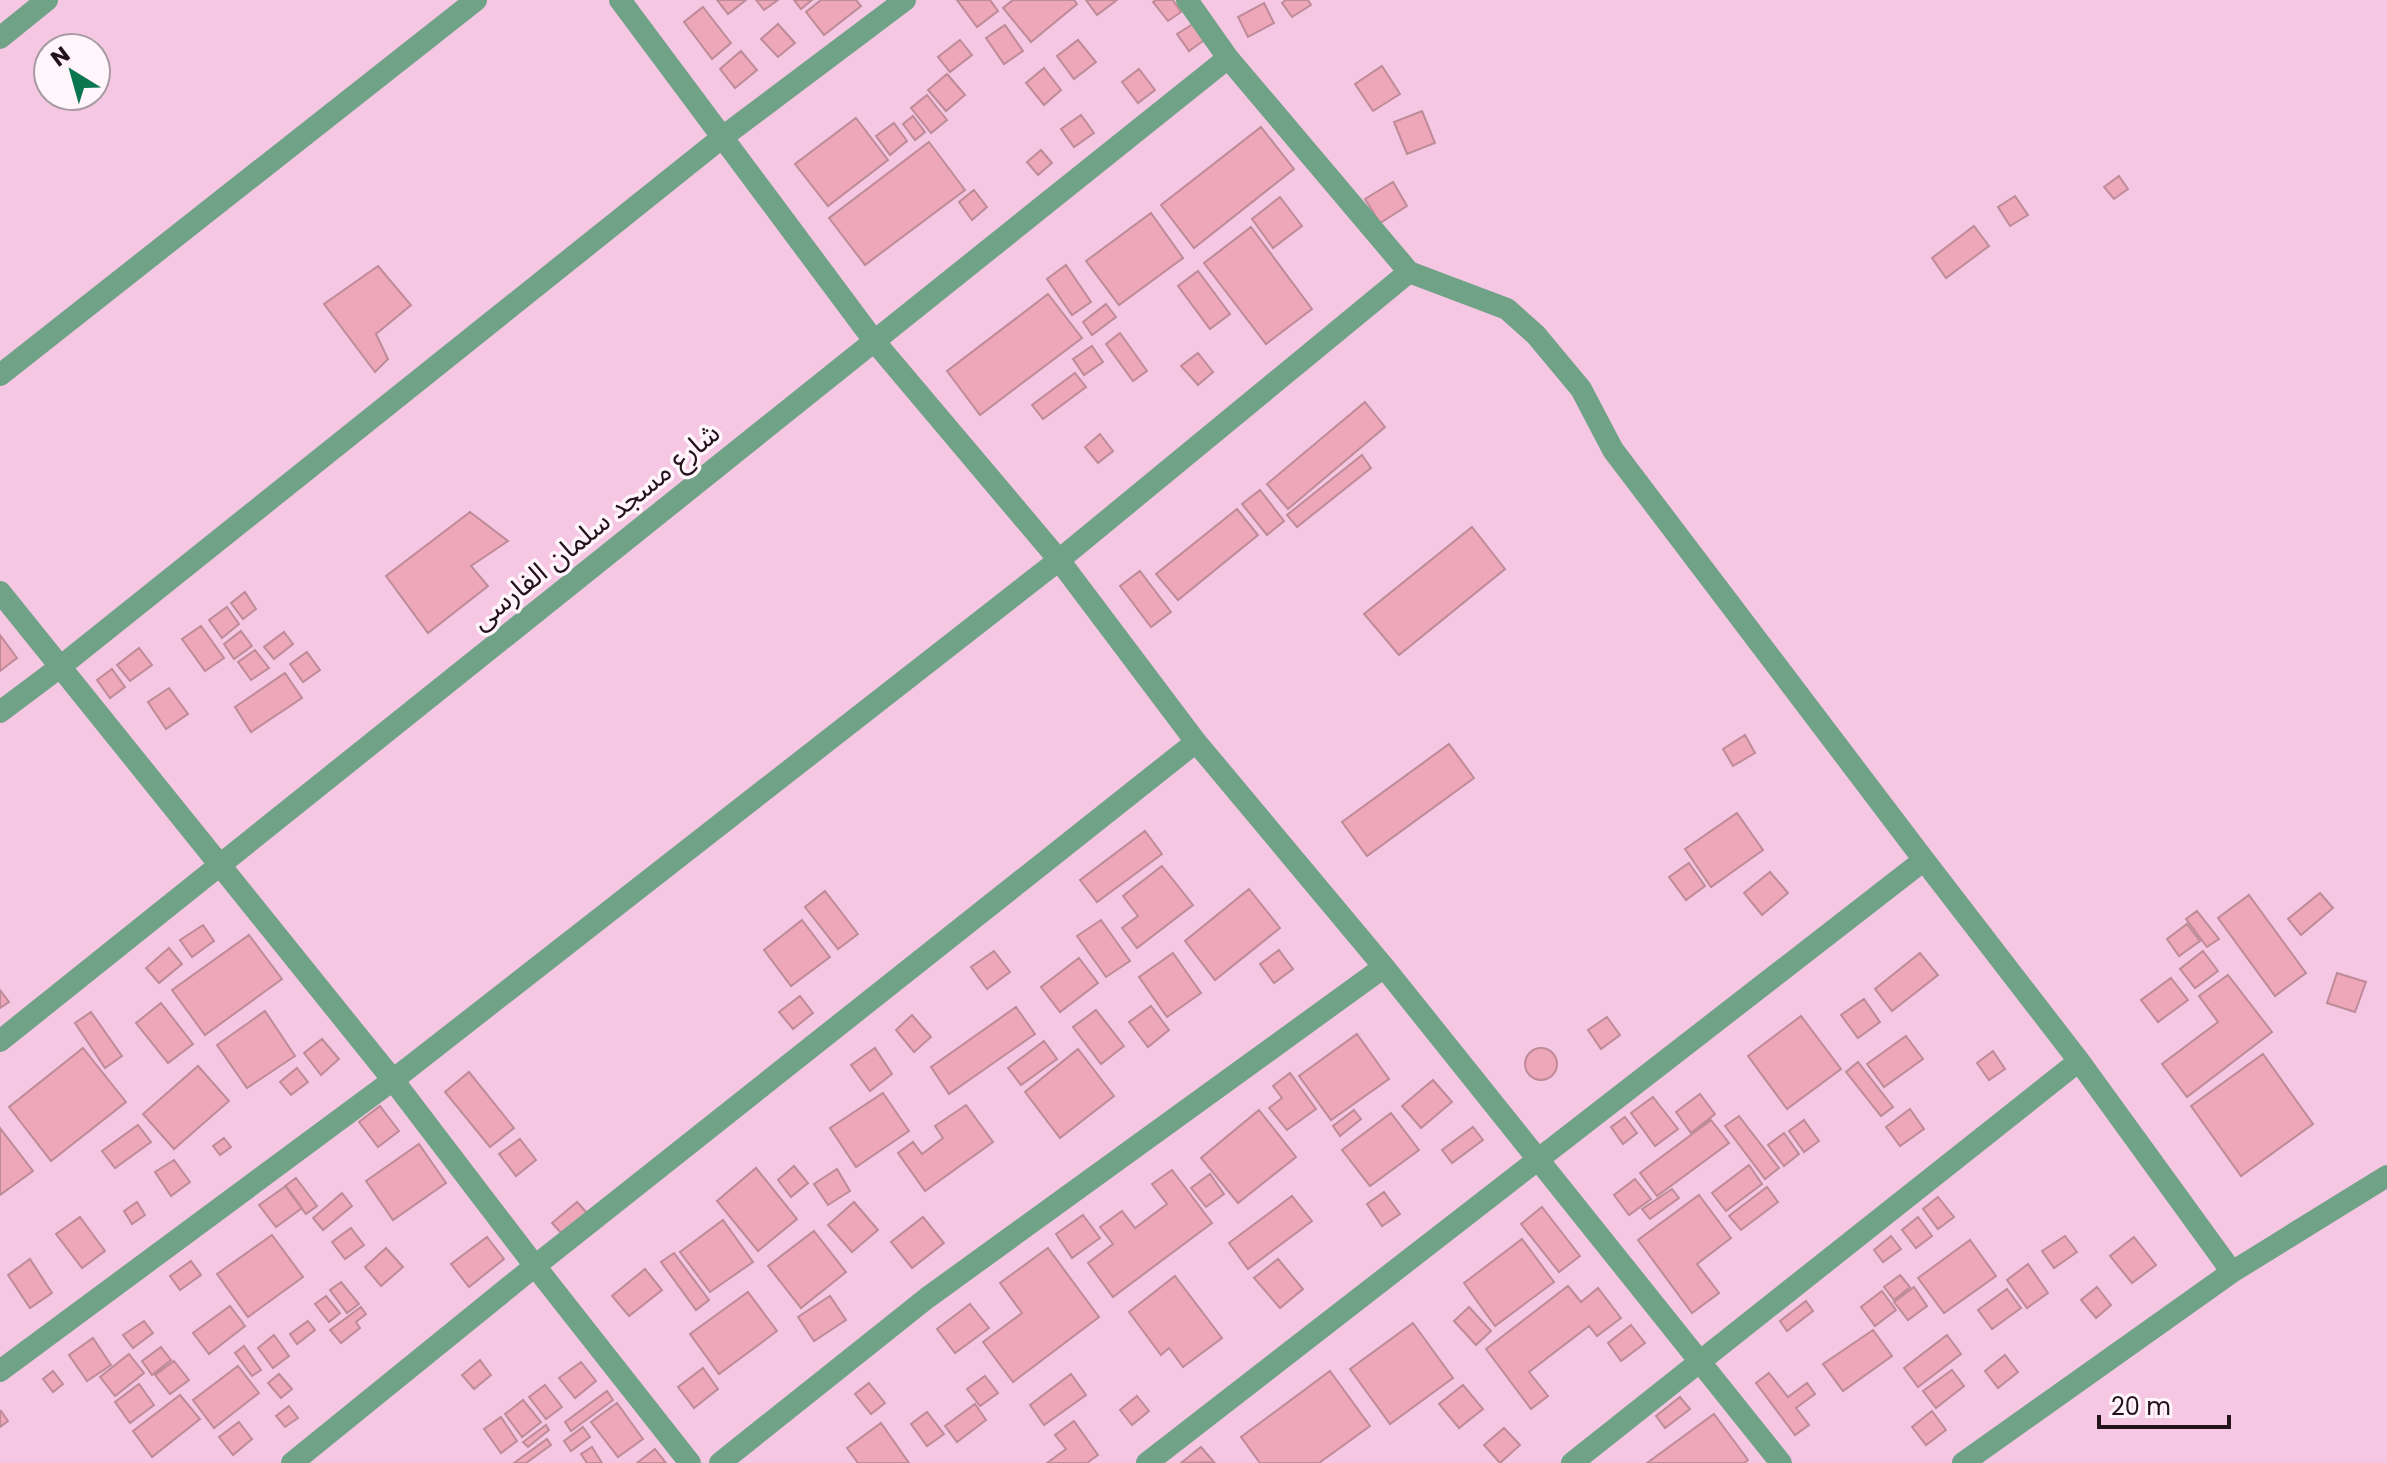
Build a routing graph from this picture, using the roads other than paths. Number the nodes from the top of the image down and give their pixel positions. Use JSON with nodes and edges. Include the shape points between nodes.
{"nodes":[{"id":1,"x":47,"y":0,"type":"edge"},
{"id":2,"x":476,"y":0,"type":"edge"},
{"id":3,"x":620,"y":0,"type":"edge"},
{"id":4,"x":905,"y":0,"type":"edge"},
{"id":5,"x":1187,"y":0,"type":"edge"},
{"id":6,"x":0,"y":38,"type":"edge"},
{"id":7,"x":1228,"y":58,"type":"junction"},
{"id":8,"x":724,"y":136,"type":"junction"},
{"id":9,"x":1409,"y":272,"type":"junction"},
{"id":10,"x":875,"y":342,"type":"junction"},
{"id":11,"x":0,"y":375,"type":"edge"},
{"id":12,"x":1059,"y":560,"type":"junction"},
{"id":13,"x":0,"y":592,"type":"edge"},
{"id":14,"x":60,"y":667,"type":"junction"},
{"id":15,"x":0,"y":712,"type":"edge"},
{"id":16,"x":1196,"y":742,"type":"junction"},
{"id":17,"x":1924,"y":860,"type":"junction"},
{"id":18,"x":219,"y":864,"type":"junction"},
{"id":19,"x":1384,"y":967,"type":"junction"},
{"id":20,"x":0,"y":1041,"type":"edge"},
{"id":21,"x":2079,"y":1061,"type":"junction"},
{"id":22,"x":393,"y":1080,"type":"junction"},
{"id":23,"x":1538,"y":1159,"type":"junction"},
{"id":24,"x":2387,"y":1176,"type":"edge"},
{"id":25,"x":535,"y":1266,"type":"junction"},
{"id":26,"x":2232,"y":1272,"type":"junction"},
{"id":27,"x":1700,"y":1360,"type":"junction"},
{"id":28,"x":0,"y":1371,"type":"edge"},
{"id":29,"x":292,"y":1463,"type":"edge"},
{"id":30,"x":690,"y":1463,"type":"edge"},
{"id":31,"x":720,"y":1463,"type":"edge"},
{"id":32,"x":1147,"y":1463,"type":"edge"},
{"id":33,"x":1572,"y":1463,"type":"edge"},
{"id":34,"x":1781,"y":1463,"type":"edge"},
{"id":35,"x":1963,"y":1463,"type":"edge"}],
"edges":[{"from":1,"to":6,"type":"street"},
{"from":2,"to":11,"type":"street"},
{"from":3,"to":8,"type":"street"},
{"from":4,"to":8,"type":"street"},
{"from":5,"to":7,"type":"street"},
{"from":7,"to":9,"type":"street"},
{"from":7,"to":10,"type":"street","name":"شارع مسجد سلمان الفارسى"},
{"from":8,"to":10,"type":"street"},
{"from":8,"to":14,"type":"street"},
{"from":9,"to":12,"type":"street"},
{"from":9,"to":17,"type":"street","via":[[1507,309],[1536,335],[1581,389],[1613,450]]},
{"from":10,"to":12,"type":"street"},
{"from":10,"to":18,"type":"street","name":"شارع مسجد سلمان الفارسى"},
{"from":12,"to":16,"type":"street"},
{"from":12,"to":22,"type":"street"},
{"from":13,"to":14,"type":"street"},
{"from":14,"to":15,"type":"street"},
{"from":14,"to":18,"type":"street"},
{"from":16,"to":19,"type":"street"},
{"from":16,"to":25,"type":"street"},
{"from":17,"to":21,"type":"street"},
{"from":17,"to":23,"type":"street"},
{"from":18,"to":20,"type":"street","name":"شارع مسجد سلمان الفارسى"},
{"from":18,"to":22,"type":"street"},
{"from":19,"to":23,"type":"street"},
{"from":19,"to":31,"type":"street","via":[[927,1298]]},
{"from":21,"to":26,"type":"street"},
{"from":21,"to":27,"type":"street"},
{"from":22,"to":25,"type":"street"},
{"from":22,"to":28,"type":"street"},
{"from":23,"to":27,"type":"street"},
{"from":23,"to":32,"type":"street"},
{"from":24,"to":26,"type":"street"},
{"from":25,"to":29,"type":"street"},
{"from":25,"to":30,"type":"street"},
{"from":26,"to":35,"type":"street"},
{"from":27,"to":33,"type":"street"},
{"from":27,"to":34,"type":"street"}]}
